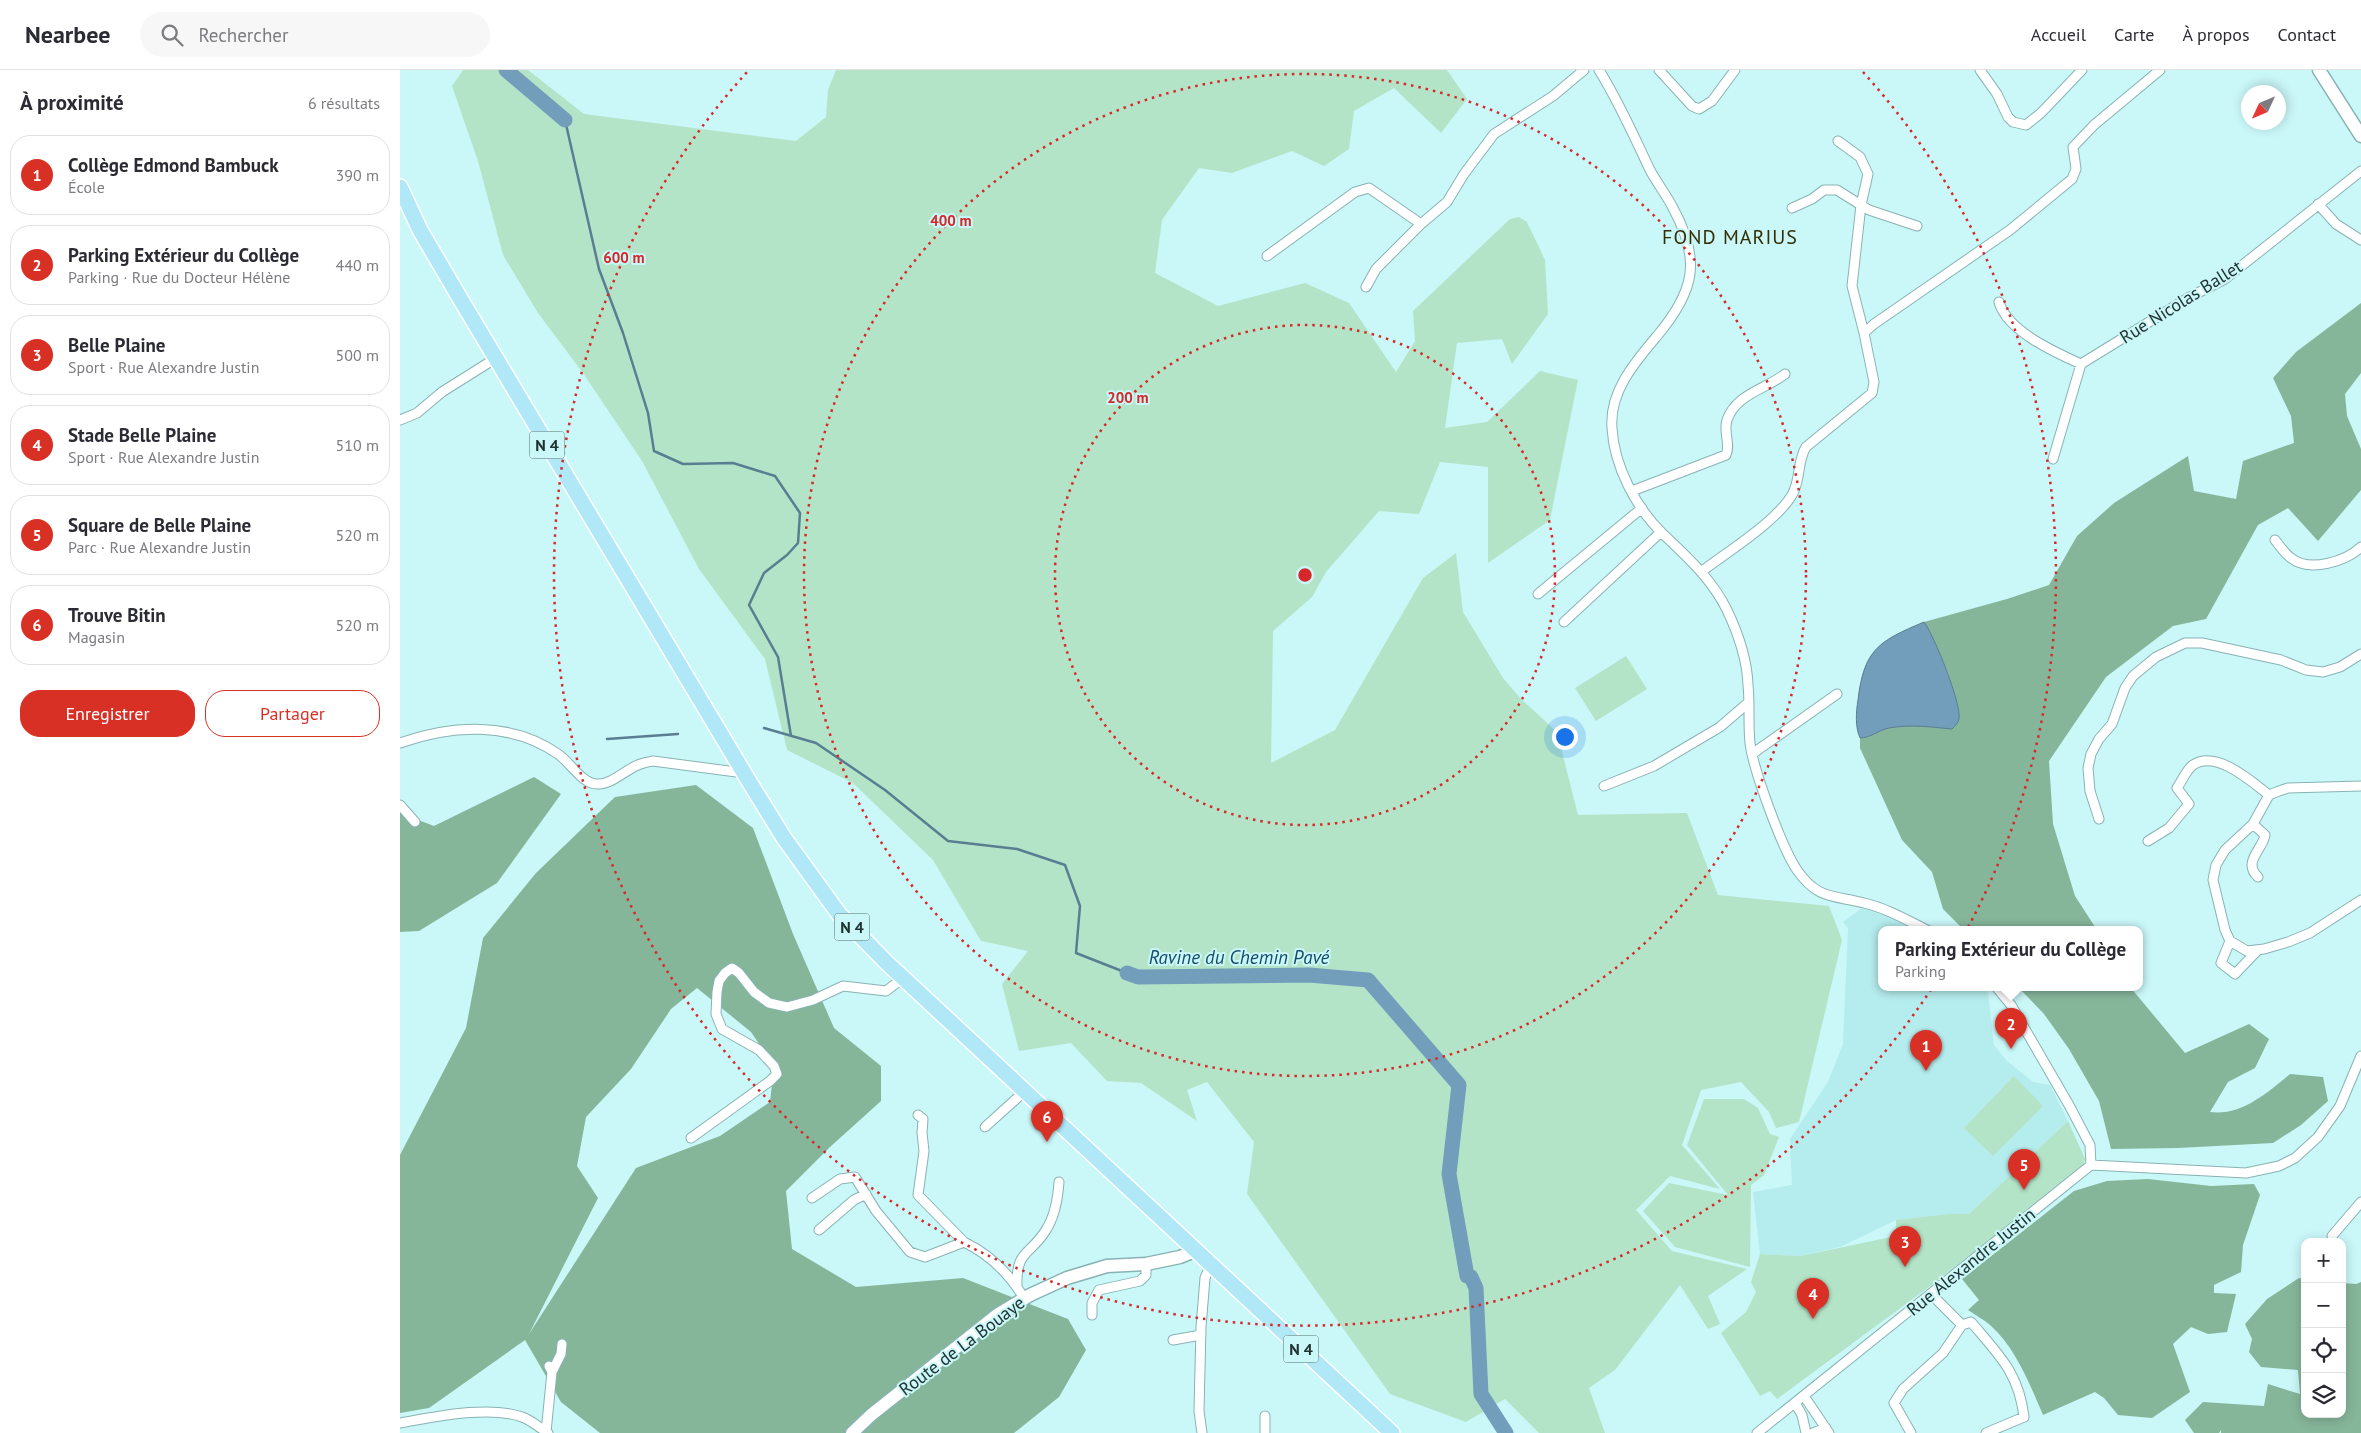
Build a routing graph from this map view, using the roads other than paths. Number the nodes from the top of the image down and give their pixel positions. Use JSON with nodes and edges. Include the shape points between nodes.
{"nodes":[{"id":1,"x":1584,"y":70,"type":"edge"},
{"id":2,"x":1599,"y":70,"type":"edge"},
{"id":3,"x":1659,"y":70,"type":"edge"},
{"id":4,"x":1735,"y":70,"type":"edge"},
{"id":5,"x":1980,"y":70,"type":"edge"},
{"id":6,"x":2082,"y":70,"type":"edge"},
{"id":7,"x":2160,"y":70,"type":"edge"},
{"id":8,"x":2319,"y":70,"type":"edge"},
{"id":9,"x":2361,"y":136,"type":"edge"},
{"id":10,"x":1838,"y":141,"type":"dead end"},
{"id":11,"x":2361,"y":171,"type":"edge"},
{"id":12,"x":400,"y":187,"type":"edge"},
{"id":13,"x":1861,"y":204,"type":"junction"},
{"id":14,"x":2318,"y":204,"type":"junction"},
{"id":15,"x":1792,"y":208,"type":"dead end"},
{"id":16,"x":1422,"y":224,"type":"junction"},
{"id":17,"x":1917,"y":226,"type":"dead end"},
{"id":18,"x":2361,"y":240,"type":"edge"},
{"id":19,"x":1267,"y":256,"type":"dead end"},
{"id":20,"x":1366,"y":287,"type":"dead end"},
{"id":21,"x":1999,"y":302,"type":"dead end"},
{"id":22,"x":1864,"y":333,"type":"junction"},
{"id":23,"x":496,"y":358,"type":"junction"},
{"id":24,"x":2081,"y":364,"type":"junction"},
{"id":25,"x":1785,"y":374,"type":"dead end"},
{"id":26,"x":400,"y":420,"type":"edge"},
{"id":27,"x":2053,"y":459,"type":"dead end"},
{"id":28,"x":1632,"y":491,"type":"junction"},
{"id":29,"x":1642,"y":508,"type":"junction"},
{"id":30,"x":1661,"y":532,"type":"junction"},
{"id":31,"x":2275,"y":540,"type":"dead end"},
{"id":32,"x":2361,"y":547,"type":"edge"},
{"id":33,"x":1701,"y":572,"type":"junction"},
{"id":34,"x":1538,"y":594,"type":"dead end"},
{"id":35,"x":1564,"y":622,"type":"dead end"},
{"id":36,"x":2361,"y":654,"type":"edge"},
{"id":37,"x":1837,"y":694,"type":"dead end"},
{"id":38,"x":1749,"y":702,"type":"junction"},
{"id":39,"x":400,"y":743,"type":"edge"},
{"id":40,"x":1752,"y":754,"type":"junction"},
{"id":41,"x":744,"y":773,"type":"junction"},
{"id":42,"x":1604,"y":786,"type":"dead end"},
{"id":43,"x":2361,"y":786,"type":"edge"},
{"id":44,"x":2269,"y":795,"type":"junction"},
{"id":45,"x":400,"y":805,"type":"edge"},
{"id":46,"x":2099,"y":819,"type":"dead end"},
{"id":47,"x":415,"y":822,"type":"dead end"},
{"id":48,"x":2252,"y":824,"type":"junction"},
{"id":49,"x":2148,"y":841,"type":"dead end"},
{"id":50,"x":2258,"y":876,"type":"dead end"},
{"id":51,"x":2361,"y":900,"type":"edge"},
{"id":52,"x":1918,"y":926,"type":"edge"},
{"id":53,"x":2230,"y":941,"type":"junction"},
{"id":54,"x":2258,"y":950,"type":"junction"},
{"id":55,"x":903,"y":978,"type":"junction"},
{"id":56,"x":1999,"y":991,"type":"edge"},
{"id":57,"x":2361,"y":1056,"type":"edge"},
{"id":58,"x":1026,"y":1090,"type":"junction"},
{"id":59,"x":1050,"y":1113,"type":"junction"},
{"id":60,"x":918,"y":1115,"type":"dead end"},
{"id":61,"x":1039,"y":1125,"type":"dead end"},
{"id":62,"x":985,"y":1127,"type":"dead end"},
{"id":63,"x":691,"y":1138,"type":"dead end"},
{"id":64,"x":2091,"y":1164,"type":"junction"},
{"id":65,"x":1059,"y":1182,"type":"dead end"},
{"id":66,"x":866,"y":1194,"type":"junction"},
{"id":67,"x":812,"y":1198,"type":"dead end"},
{"id":68,"x":2361,"y":1202,"type":"edge"},
{"id":69,"x":819,"y":1230,"type":"dead end"},
{"id":70,"x":2332,"y":1236,"type":"dead end"},
{"id":71,"x":964,"y":1242,"type":"junction"},
{"id":72,"x":1197,"y":1250,"type":"junction"},
{"id":73,"x":1146,"y":1264,"type":"junction"},
{"id":74,"x":1211,"y":1264,"type":"junction"},
{"id":75,"x":1017,"y":1286,"type":"junction"},
{"id":76,"x":1931,"y":1294,"type":"junction"},
{"id":77,"x":1024,"y":1298,"type":"junction"},
{"id":78,"x":1092,"y":1315,"type":"dead end"},
{"id":79,"x":1962,"y":1325,"type":"junction"},
{"id":80,"x":1201,"y":1335,"type":"junction"},
{"id":81,"x":1173,"y":1340,"type":"dead end"},
{"id":82,"x":562,"y":1344,"type":"dead end"},
{"id":83,"x":1804,"y":1396,"type":"junction"},
{"id":84,"x":1795,"y":1403,"type":"junction"},
{"id":85,"x":1266,"y":1416,"type":"dead end"},
{"id":86,"x":400,"y":1423,"type":"edge"},
{"id":87,"x":1827,"y":1430,"type":"edge"},
{"id":88,"x":547,"y":1432,"type":"edge"},
{"id":89,"x":852,"y":1433,"type":"edge"},
{"id":90,"x":1202,"y":1433,"type":"edge"},
{"id":91,"x":1265,"y":1433,"type":"edge"},
{"id":92,"x":1392,"y":1433,"type":"edge"},
{"id":93,"x":1757,"y":1433,"type":"edge"},
{"id":94,"x":1806,"y":1433,"type":"edge"},
{"id":95,"x":1813,"y":1433,"type":"edge"},
{"id":96,"x":1911,"y":1433,"type":"edge"},
{"id":97,"x":1986,"y":1433,"type":"edge"}],
"edges":[{"from":1,"to":16,"type":"street","via":[[1553,96],[1494,134],[1447,202]]},
{"from":2,"to":28,"type":"street","via":[[1680,221],[1690,256],[1689,282],[1683,302],[1628,373],[1615,401],[1614,445]]},
{"from":3,"to":4,"type":"street","via":[[1692,106],[1699,109],[1712,100]]},
{"from":5,"to":6,"type":"street","via":[[2008,117],[2013,122],[2026,125],[2042,113]]},
{"from":7,"to":22,"type":"street","via":[[2094,125],[2073,147],[2076,169],[2072,179],[2010,230]]},
{"from":8,"to":9,"type":"main road"},
{"from":10,"to":13,"type":"street","via":[[1860,157],[1866,168],[1866,188]]},
{"from":11,"to":14,"type":"street","name":"Rue Nicolas Ballet"},
{"from":12,"to":23,"type":"highway","number":"N 4","via":[[420,230]]},
{"from":13,"to":15,"type":"street","via":[[1837,190],[1824,190]]},
{"from":13,"to":17,"type":"street","via":[[1883,216]]},
{"from":13,"to":22,"type":"street","via":[[1852,286]]},
{"from":14,"to":18,"type":"street","via":[[2336,224]]},
{"from":14,"to":24,"type":"street","name":"Rue Nicolas Ballet","via":[[2225,279]]},
{"from":16,"to":19,"type":"street","via":[[1369,188],[1355,192]]},
{"from":16,"to":20,"type":"street","via":[[1376,269]]},
{"from":21,"to":24,"type":"street","via":[[2026,336]]},
{"from":22,"to":33,"type":"street","via":[[1874,382],[1872,393],[1806,447],[1798,483],[1784,506]]},
{"from":23,"to":26,"type":"street","via":[[442,392],[417,413]]},
{"from":23,"to":41,"type":"highway","number":"N 4"},
{"from":24,"to":27,"type":"street"},
{"from":25,"to":28,"type":"street","via":[[1756,390],[1732,411],[1726,427],[1726,455]]},
{"from":28,"to":29,"type":"street"},
{"from":29,"to":30,"type":"street"},
{"from":29,"to":34,"type":"street"},
{"from":30,"to":33,"type":"street"},
{"from":30,"to":35,"type":"street"},
{"from":31,"to":32,"type":"street","via":[[2290,558],[2302,563],[2326,564],[2348,558]]},
{"from":33,"to":38,"type":"street","via":[[1718,594],[1736,631],[1744,660]]},
{"from":36,"to":46,"type":"street","via":[[2334,670],[2323,672],[2202,643],[2185,643],[2156,657],[2129,682],[2112,724],[2091,754],[2088,768],[2090,791]]},
{"from":37,"to":40,"type":"street"},
{"from":38,"to":40,"type":"street"},
{"from":38,"to":42,"type":"street","via":[[1720,727],[1654,766]]},
{"from":39,"to":41,"type":"street","via":[[449,730],[492,729],[525,736],[558,754],[589,783],[598,785],[639,764],[653,761]]},
{"from":40,"to":52,"type":"street","via":[[1784,845],[1805,880],[1823,895],[1865,903]]},
{"from":41,"to":55,"type":"highway","number":"N 4","via":[[784,838],[839,914]]},
{"from":43,"to":44,"type":"street","via":[[2288,788]]},
{"from":44,"to":48,"type":"street"},
{"from":44,"to":49,"type":"street","via":[[2221,763],[2198,763],[2190,768],[2177,788],[2189,804],[2169,828]]},
{"from":45,"to":47,"type":"street"},
{"from":48,"to":50,"type":"street","via":[[2265,835],[2252,860],[2253,871]]},
{"from":48,"to":53,"type":"street","via":[[2225,850],[2214,871],[2214,889]]},
{"from":51,"to":54,"type":"street","via":[[2310,934]]},
{"from":53,"to":54,"type":"street","via":[[2247,951]]},
{"from":53,"to":54,"type":"street","via":[[2221,963],[2235,974]]},
{"from":55,"to":58,"type":"highway","number":"N 4"},
{"from":55,"to":63,"type":"street","via":[[886,991],[843,986],[813,1000],[787,1007],[769,1003],[732,968],[725,972],[719,981],[716,1014],[722,1029],[759,1050],[777,1074]]},
{"from":56,"to":64,"type":"street","via":[[2011,1005],[2069,1105],[2090,1145]]},
{"from":57,"to":64,"type":"street","via":[[2340,1106],[2318,1137],[2296,1158],[2279,1166],[2246,1172]]},
{"from":58,"to":59,"type":"highway","number":"N 4"},
{"from":58,"to":62,"type":"street"},
{"from":59,"to":61,"type":"street"},
{"from":59,"to":72,"type":"highway","number":"N 4"},
{"from":60,"to":71,"type":"street","via":[[923,1119],[924,1151],[918,1195]]},
{"from":64,"to":76,"type":"street","name":"Rue Alexandre Justin"},
{"from":65,"to":75,"type":"street","via":[[1058,1198],[1046,1230],[1018,1262]]},
{"from":66,"to":67,"type":"street","via":[[855,1177],[848,1176]]},
{"from":66,"to":69,"type":"street","via":[[854,1200]]},
{"from":66,"to":71,"type":"street","via":[[910,1252],[925,1257]]},
{"from":68,"to":70,"type":"street"},
{"from":71,"to":75,"type":"street","via":[[990,1258]]},
{"from":72,"to":73,"type":"main road","name":"Route de La Bouaye"},
{"from":72,"to":74,"type":"highway","number":"N 4"},
{"from":73,"to":77,"type":"main road","name":"Route de La Bouaye","via":[[1107,1266],[1066,1278]]},
{"from":73,"to":78,"type":"street","via":[[1146,1275],[1140,1281],[1098,1290],[1092,1303]]},
{"from":74,"to":80,"type":"street","via":[[1204,1278]]},
{"from":74,"to":92,"type":"highway","number":"N 4"},
{"from":75,"to":77,"type":"street"},
{"from":76,"to":79,"type":"street"},
{"from":76,"to":83,"type":"street","name":"Rue Alexandre Justin"},
{"from":77,"to":89,"type":"main road","name":"Route de La Bouaye","via":[[997,1315]]},
{"from":79,"to":96,"type":"street","via":[[1943,1353],[1903,1389],[1894,1403]]},
{"from":79,"to":97,"type":"street","via":[[1971,1322],[1995,1350],[2015,1378],[2022,1402],[2024,1417]]},
{"from":80,"to":81,"type":"street"},
{"from":80,"to":90,"type":"street","via":[[1199,1411]]},
{"from":82,"to":88,"type":"street","via":[[561,1354],[550,1369]]},
{"from":83,"to":84,"type":"street","name":"Rue Alexandre Justin"},
{"from":83,"to":87,"type":"street"},
{"from":84,"to":93,"type":"street","name":"Rue Alexandre Justin"},
{"from":84,"to":94,"type":"street"},
{"from":85,"to":91,"type":"street"},
{"from":86,"to":88,"type":"street","via":[[494,1412],[523,1417]]},
{"from":87,"to":95,"type":"street"}]}
